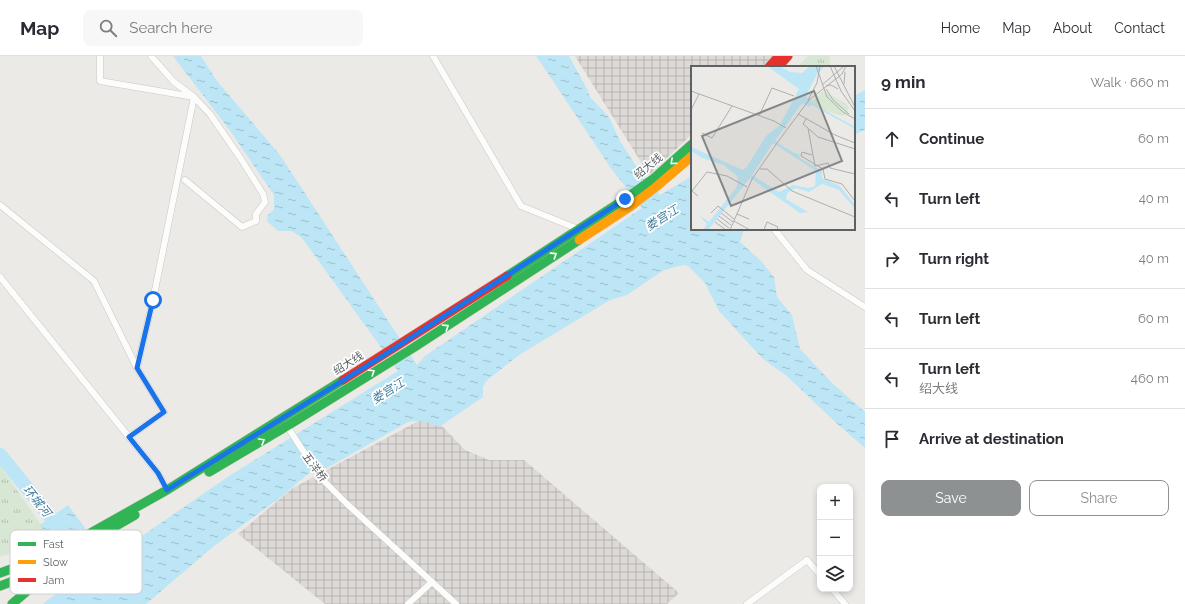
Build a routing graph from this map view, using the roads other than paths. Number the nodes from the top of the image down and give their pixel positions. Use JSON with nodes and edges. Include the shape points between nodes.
{"nodes":[{"id":1,"x":100,"y":56,"type":"edge"},
{"id":2,"x":151,"y":56,"type":"edge"},
{"id":3,"x":433,"y":56,"type":"edge"},
{"id":4,"x":779,"y":56,"type":"edge"},
{"id":5,"x":788,"y":56,"type":"edge"},
{"id":6,"x":770,"y":66,"type":"edge"},
{"id":7,"x":779,"y":66,"type":"edge"},
{"id":8,"x":194,"y":97,"type":"junction"},
{"id":9,"x":691,"y":145,"type":"edge"},
{"id":10,"x":691,"y":157,"type":"edge"},
{"id":11,"x":185,"y":180,"type":"dead end"},
{"id":12,"x":655,"y":183,"type":"junction"},
{"id":13,"x":628,"y":202,"type":"junction"},
{"id":14,"x":0,"y":206,"type":"edge"},
{"id":15,"x":578,"y":229,"type":"junction"},
{"id":16,"x":775,"y":230,"type":"edge"},
{"id":17,"x":0,"y":277,"type":"edge"},
{"id":18,"x":865,"y":307,"type":"edge"},
{"id":19,"x":387,"y":358,"type":"junction"},
{"id":20,"x":137,"y":368,"type":"junction"},
{"id":21,"x":287,"y":426,"type":"junction"},
{"id":22,"x":129,"y":437,"type":"junction"},
{"id":23,"x":167,"y":490,"type":"junction"},
{"id":24,"x":101,"y":530,"type":"edge"},
{"id":25,"x":102,"y":530,"type":"edge"},
{"id":26,"x":10,"y":569,"type":"edge"},
{"id":27,"x":817,"y":571,"type":"edge"},
{"id":28,"x":0,"y":573,"type":"edge"},
{"id":29,"x":432,"y":582,"type":"junction"},
{"id":30,"x":10,"y":583,"type":"edge"},
{"id":31,"x":0,"y":586,"type":"edge"},
{"id":32,"x":835,"y":592,"type":"edge"},
{"id":33,"x":24,"y":594,"type":"edge"},
{"id":34,"x":12,"y":604,"type":"edge"},
{"id":35,"x":408,"y":604,"type":"edge"},
{"id":36,"x":456,"y":604,"type":"edge"},
{"id":37,"x":747,"y":604,"type":"edge"},
{"id":38,"x":845,"y":604,"type":"edge"}],
"edges":[{"from":1,"to":8,"type":"street","via":[[100,81]]},
{"from":2,"to":8,"type":"street","via":[[174,82]]},
{"from":3,"to":15,"type":"street","via":[[521,206]]},
{"from":4,"to":6,"type":"main road"},
{"from":5,"to":7,"type":"main road"},
{"from":8,"to":11,"type":"street","via":[[210,114],[241,159],[263,194],[265,202],[256,214],[256,221],[242,227]]},
{"from":8,"to":20,"type":"street"},
{"from":9,"to":12,"type":"main road","name":"绍大线","one_way":true},
{"from":10,"to":12,"type":"main road","name":"绍大线"},
{"from":12,"to":13,"type":"main road","name":"绍大线"},
{"from":13,"to":15,"type":"main road","name":"绍大线"},
{"from":19,"to":13,"type":"main road","name":"绍大线","one_way":true,"via":[[413,348]]},
{"from":14,"to":20,"type":"street","via":[[94,281]]},
{"from":15,"to":19,"type":"main road","name":"绍大线","via":[[406,339]]},
{"from":16,"to":18,"type":"street","via":[[807,270]]},
{"from":17,"to":22,"type":"street"},
{"from":21,"to":19,"type":"main road","name":"绍大线","one_way":true},
{"from":19,"to":23,"type":"main road","name":"绍大线"},
{"from":20,"to":22,"type":"street","via":[[164,412]]},
{"from":25,"to":21,"type":"main road","name":"绍大线","one_way":true},
{"from":21,"to":29,"type":"street","name":"五洋桥","via":[[320,477]]},
{"from":22,"to":23,"type":"street","via":[[158,473]]},
{"from":23,"to":24,"type":"main road","name":"绍大线"},
{"from":26,"to":28,"type":"main road","name":"绍大线"},
{"from":27,"to":37,"type":"street","via":[[807,560]]},
{"from":29,"to":35,"type":"street"},
{"from":29,"to":36,"type":"street","name":"五洋桥"},
{"from":30,"to":31,"type":"main road"},
{"from":32,"to":38,"type":"street"},
{"from":33,"to":34,"type":"main road"}]}
